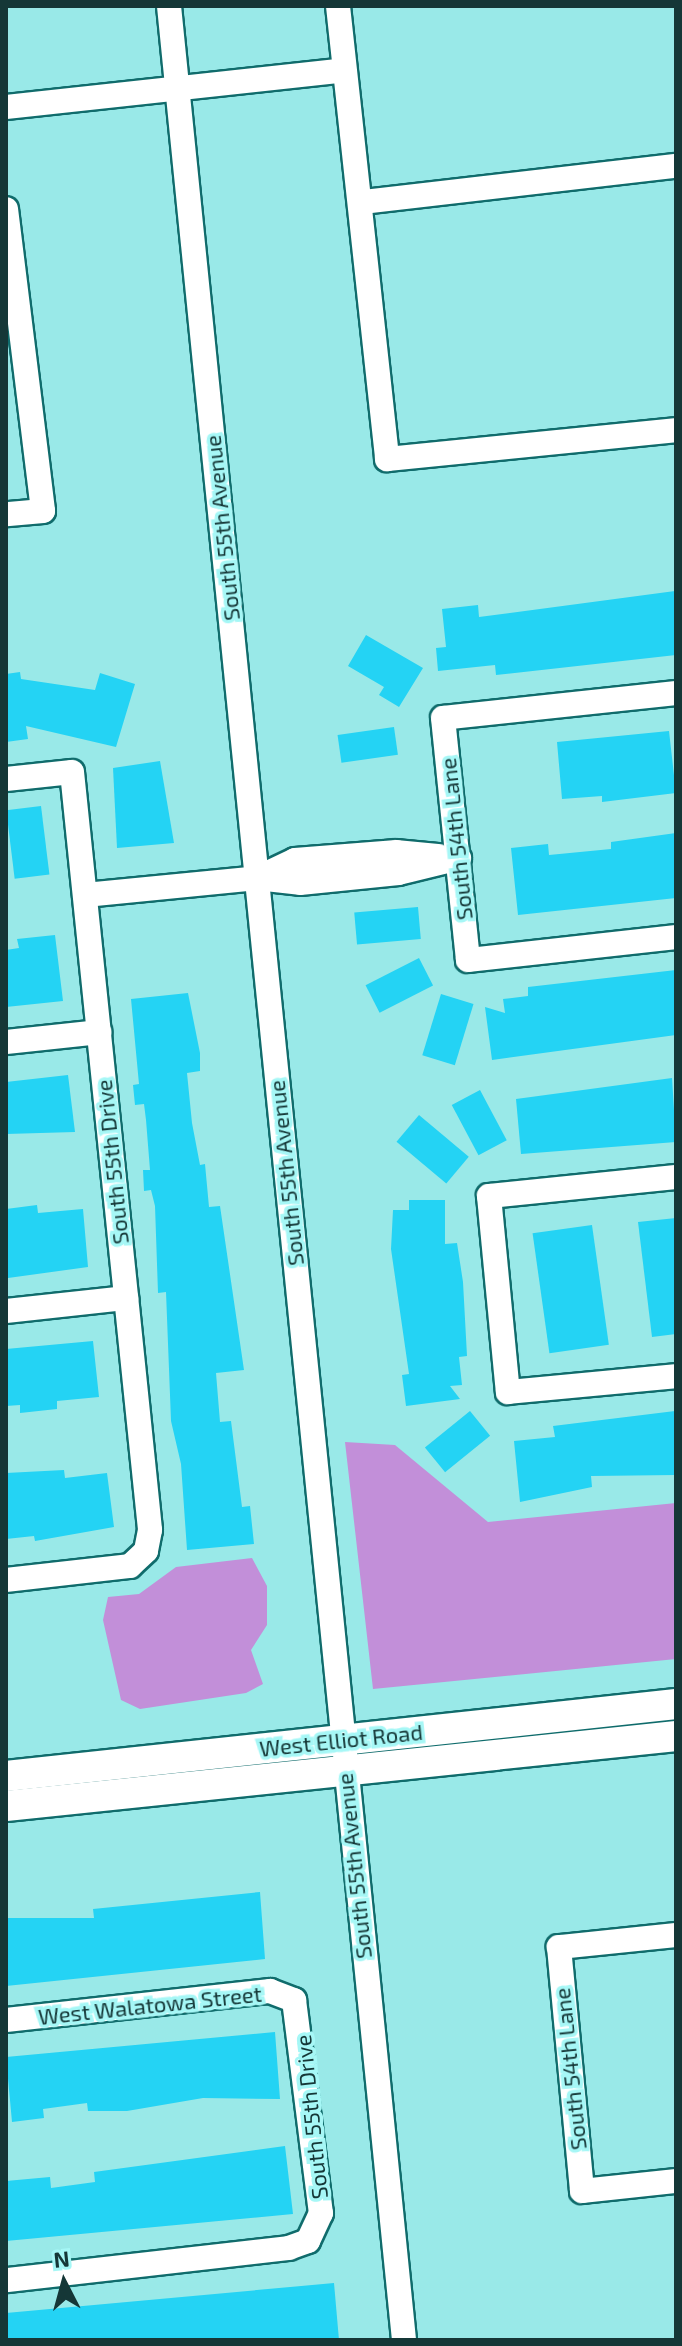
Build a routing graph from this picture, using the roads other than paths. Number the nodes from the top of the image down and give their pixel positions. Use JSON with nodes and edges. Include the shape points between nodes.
{"nodes":[{"id":1,"x":169,"y":6,"type":"edge"},
{"id":2,"x":338,"y":6,"type":"edge"},
{"id":3,"x":344,"y":70,"type":"junction"},
{"id":4,"x":178,"y":89,"type":"junction"},
{"id":5,"x":6,"y":107,"type":"edge"},
{"id":6,"x":676,"y":166,"type":"edge"},
{"id":7,"x":363,"y":202,"type":"junction"},
{"id":8,"x":6,"y":209,"type":"edge"},
{"id":9,"x":10,"y":276,"type":"edge"},
{"id":10,"x":676,"y":430,"type":"edge"},
{"id":11,"x":6,"y":514,"type":"edge"},
{"id":12,"x":676,"y":693,"type":"edge"},
{"id":13,"x":6,"y":779,"type":"edge"},
{"id":14,"x":459,"y":858,"type":"junction"},
{"id":15,"x":257,"y":878,"type":"junction"},
{"id":16,"x":85,"y":895,"type":"junction"},
{"id":17,"x":676,"y":937,"type":"edge"},
{"id":18,"x":99,"y":1032,"type":"junction"},
{"id":19,"x":6,"y":1042,"type":"edge"},
{"id":20,"x":676,"y":1177,"type":"edge"},
{"id":21,"x":126,"y":1298,"type":"junction"},
{"id":22,"x":6,"y":1311,"type":"edge"},
{"id":23,"x":676,"y":1376,"type":"edge"},
{"id":24,"x":6,"y":1580,"type":"edge"},
{"id":25,"x":676,"y":1704,"type":"edge"},
{"id":26,"x":676,"y":1736,"type":"edge"},
{"id":27,"x":341,"y":1740,"type":"junction"},
{"id":28,"x":343,"y":1770,"type":"junction"},
{"id":29,"x":6,"y":1776,"type":"edge"},
{"id":30,"x":6,"y":1806,"type":"edge"},
{"id":31,"x":676,"y":1935,"type":"edge"},
{"id":32,"x":294,"y":2000,"type":"joint"},
{"id":33,"x":6,"y":2020,"type":"edge"},
{"id":34,"x":676,"y":2181,"type":"edge"},
{"id":35,"x":6,"y":2280,"type":"edge"},
{"id":36,"x":404,"y":2340,"type":"edge"}],
"edges":[{"from":1,"to":4,"type":"street","name":"South 55th Avenue"},
{"from":2,"to":3,"type":"street"},
{"from":3,"to":4,"type":"street"},
{"from":3,"to":7,"type":"street"},
{"from":4,"to":5,"type":"street"},
{"from":4,"to":15,"type":"street","name":"South 55th Avenue"},
{"from":6,"to":7,"type":"street"},
{"from":7,"to":10,"type":"street","via":[[387,459]]},
{"from":8,"to":9,"type":"street"},
{"from":9,"to":11,"type":"street","via":[[43,511]]},
{"from":12,"to":14,"type":"street","name":"South 54th Lane","via":[[443,718]]},
{"from":13,"to":16,"type":"street","name":"South 55th Drive","via":[[72,772]]},
{"from":14,"to":15,"type":"street","via":[[397,852],[295,860]]},
{"from":14,"to":17,"type":"street","name":"South 54th Lane","via":[[468,960]]},
{"from":15,"to":16,"type":"street"},
{"from":15,"to":27,"type":"street","name":"South 55th Avenue"},
{"from":16,"to":18,"type":"street","name":"South 55th Drive"},
{"from":18,"to":19,"type":"street"},
{"from":18,"to":21,"type":"street","name":"South 55th Drive"},
{"from":20,"to":23,"type":"street","via":[[489,1196],[508,1392]]},
{"from":21,"to":22,"type":"street"},
{"from":21,"to":24,"type":"street","name":"South 55th Drive","via":[[150,1530],[146,1551],[130,1566]]},
{"from":25,"to":27,"type":"main road","name":"West Elliot Road"},
{"from":26,"to":28,"type":"main road","name":"West Elliot Road"},
{"from":27,"to":28,"type":"street","name":"South 55th Avenue"},
{"from":27,"to":29,"type":"main road","name":"West Elliot Road"},
{"from":28,"to":30,"type":"main road","name":"West Elliot Road"},
{"from":28,"to":36,"type":"street","name":"South 55th Avenue"},
{"from":31,"to":34,"type":"street","name":"South 54th Lane","via":[[559,1947],[582,2191]]},
{"from":32,"to":33,"type":"street","name":"West Walatowa Street","via":[[270,1991]]},
{"from":32,"to":35,"type":"street","name":"South 55th Drive","via":[[321,2213],[314,2233],[289,2248]]}]}
